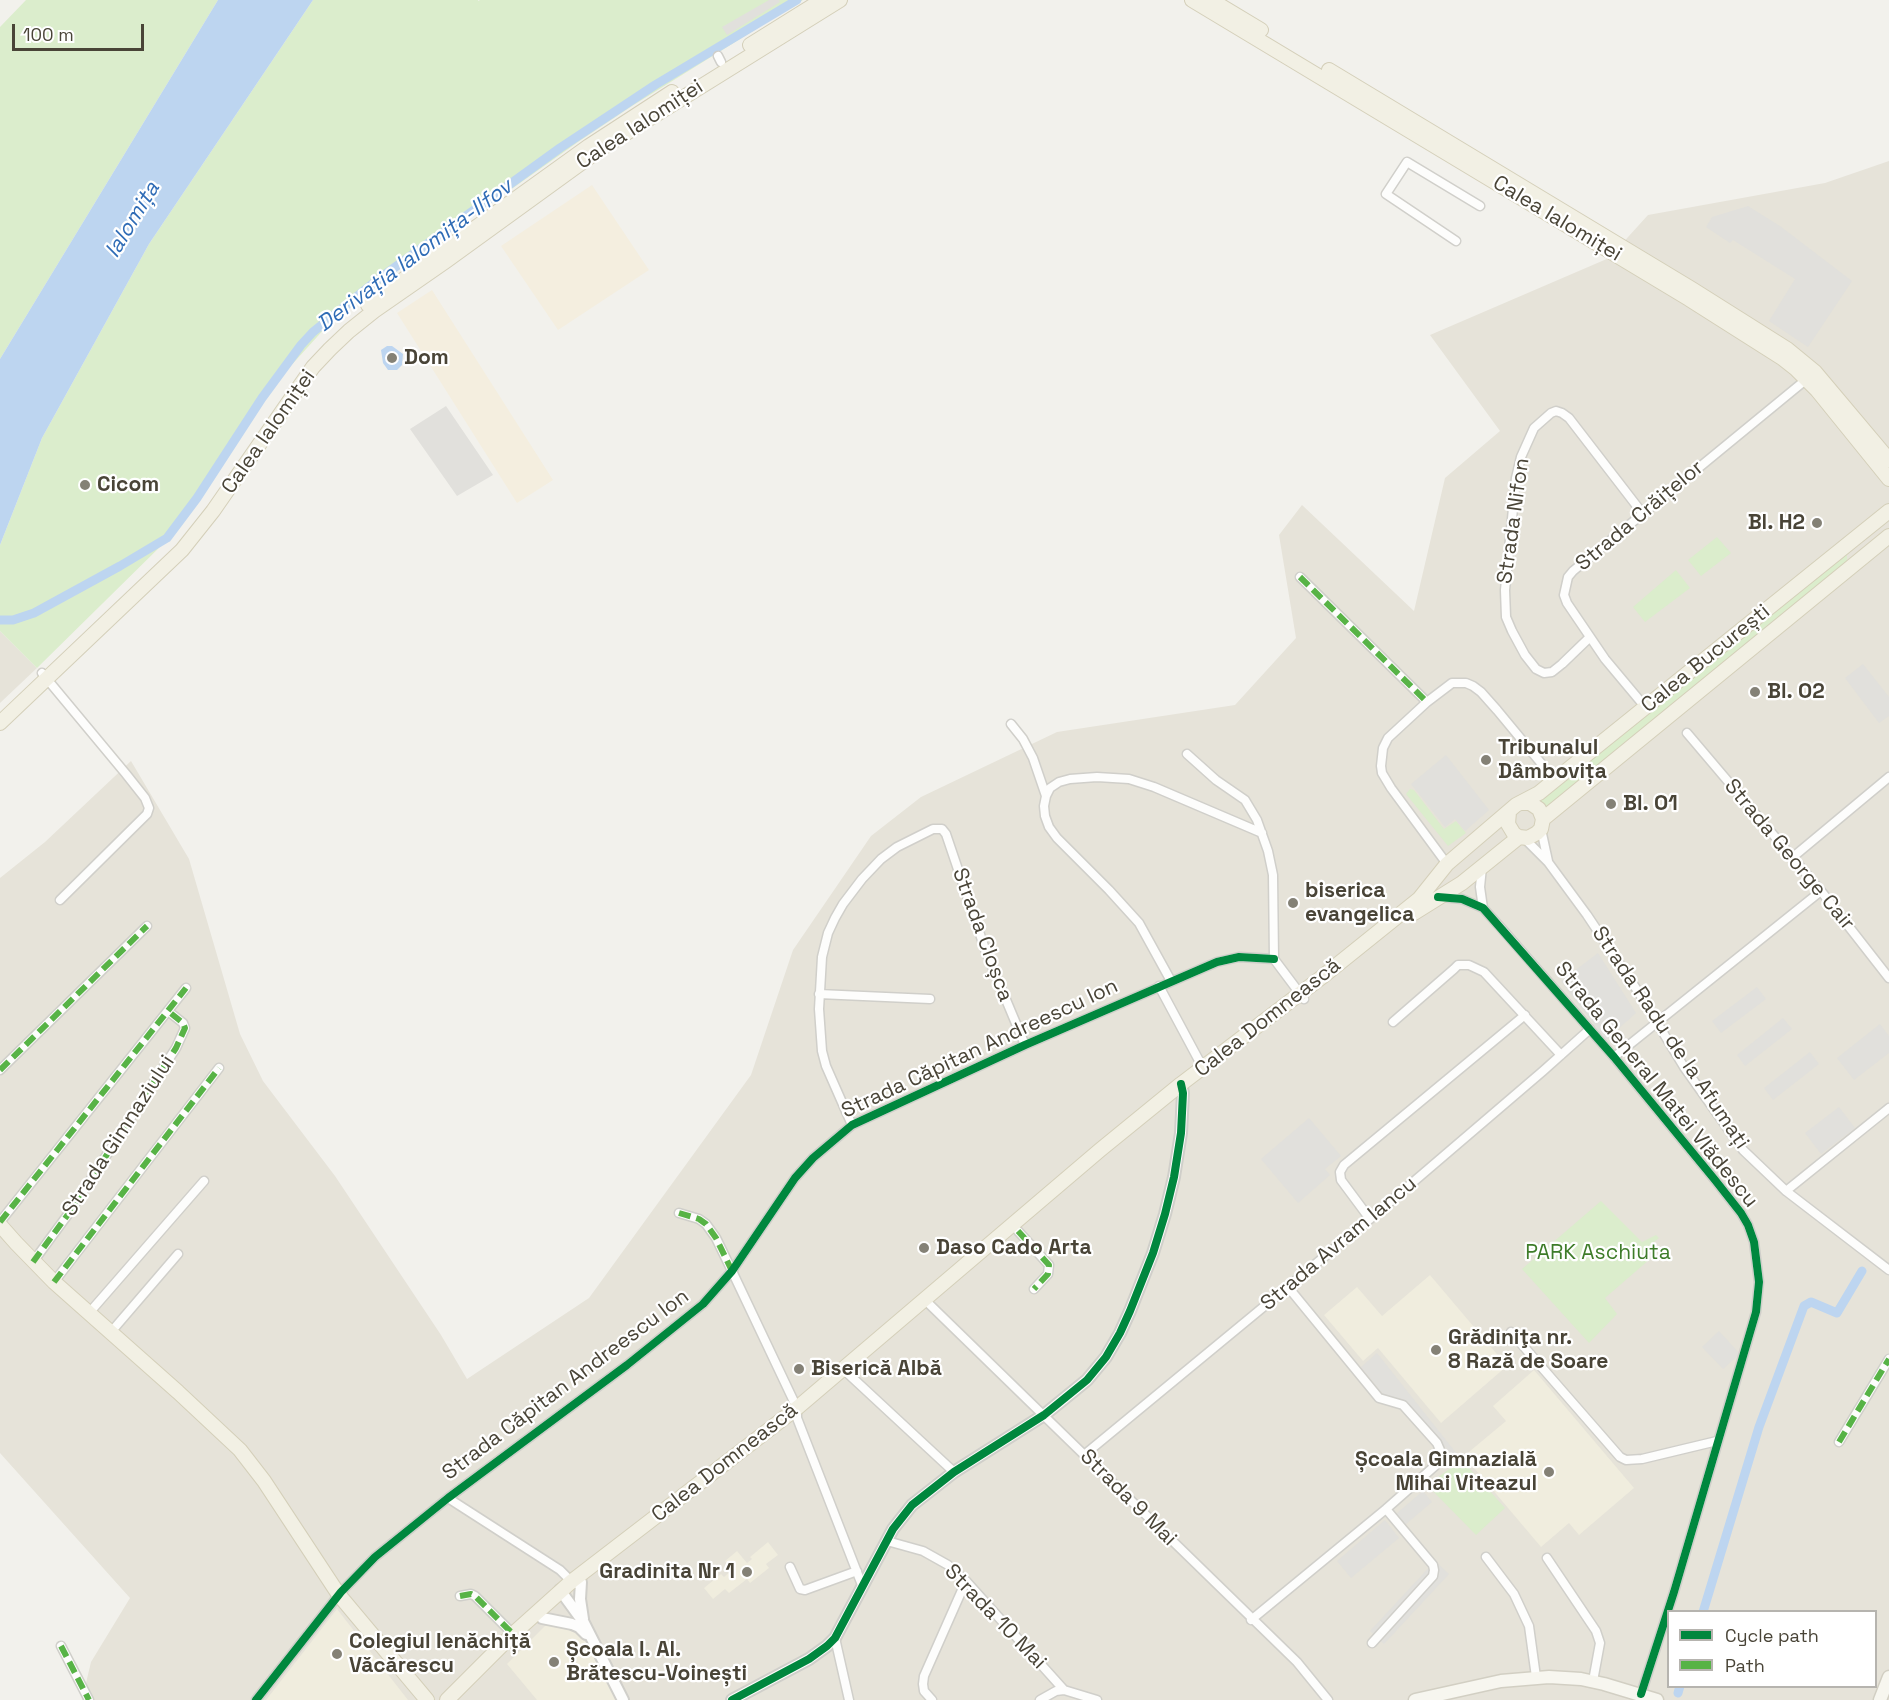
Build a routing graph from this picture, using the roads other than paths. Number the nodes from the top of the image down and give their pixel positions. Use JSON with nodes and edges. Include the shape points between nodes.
{"nodes":[{"id":1,"x":822,"y":0,"type":"edge"},
{"id":2,"x":840,"y":0,"type":"edge"},
{"id":3,"x":1192,"y":0,"type":"edge"},
{"id":4,"x":1211,"y":0,"type":"edge"},
{"id":5,"x":1480,"y":206,"type":"dead end"},
{"id":6,"x":1456,"y":241,"type":"dead end"},
{"id":7,"x":1811,"y":376,"type":"junction"},
{"id":8,"x":1889,"y":460,"type":"edge"},
{"id":9,"x":1889,"y":479,"type":"edge"},
{"id":10,"x":1889,"y":512,"type":"edge"},
{"id":11,"x":1643,"y":514,"type":"junction"},
{"id":12,"x":1889,"y":536,"type":"edge"},
{"id":13,"x":1300,"y":578,"type":"dead end"},
{"id":14,"x":1589,"y":638,"type":"junction"},
{"id":15,"x":44,"y":675,"type":"junction"},
{"id":16,"x":1427,"y":702,"type":"junction"},
{"id":17,"x":1646,"y":708,"type":"junction"},
{"id":18,"x":0,"y":713,"type":"edge"},
{"id":19,"x":0,"y":723,"type":"edge"},
{"id":20,"x":1011,"y":724,"type":"dead end"},
{"id":21,"x":1687,"y":733,"type":"dead end"},
{"id":22,"x":1187,"y":754,"type":"dead end"},
{"id":23,"x":1561,"y":776,"type":"junction"},
{"id":24,"x":1889,"y":777,"type":"edge"},
{"id":25,"x":1046,"y":796,"type":"junction"},
{"id":26,"x":1515,"y":808,"type":"junction"},
{"id":27,"x":1542,"y":824,"type":"junction"},
{"id":28,"x":1262,"y":833,"type":"junction"},
{"id":29,"x":1521,"y":837,"type":"junction"},
{"id":30,"x":1793,"y":857,"type":"junction"},
{"id":31,"x":1548,"y":862,"type":"junction"},
{"id":32,"x":1447,"y":864,"type":"junction"},
{"id":33,"x":1482,"y":867,"type":"junction"},
{"id":34,"x":1821,"y":891,"type":"junction"},
{"id":35,"x":1438,"y":897,"type":"junction"},
{"id":36,"x":60,"y":900,"type":"dead end"},
{"id":37,"x":1483,"y":908,"type":"junction"},
{"id":38,"x":147,"y":926,"type":"dead end"},
{"id":39,"x":1274,"y":959,"type":"junction"},
{"id":40,"x":1889,"y":978,"type":"edge"},
{"id":41,"x":1171,"y":981,"type":"junction"},
{"id":42,"x":1159,"y":986,"type":"junction"},
{"id":43,"x":186,"y":988,"type":"dead end"},
{"id":44,"x":819,"y":994,"type":"junction"},
{"id":45,"x":1302,"y":996,"type":"junction"},
{"id":46,"x":930,"y":999,"type":"dead end"},
{"id":47,"x":168,"y":1011,"type":"junction"},
{"id":48,"x":1524,"y":1015,"type":"junction"},
{"id":49,"x":1393,"y":1022,"type":"dead end"},
{"id":50,"x":1657,"y":1023,"type":"junction"},
{"id":51,"x":1590,"y":1029,"type":"junction"},
{"id":52,"x":1025,"y":1045,"type":"junction"},
{"id":53,"x":1561,"y":1055,"type":"junction"},
{"id":54,"x":1614,"y":1057,"type":"junction"},
{"id":55,"x":219,"y":1068,"type":"dead end"},
{"id":56,"x":1203,"y":1068,"type":"junction"},
{"id":57,"x":0,"y":1070,"type":"edge"},
{"id":58,"x":1182,"y":1089,"type":"junction"},
{"id":59,"x":1889,"y":1108,"type":"edge"},
{"id":60,"x":852,"y":1125,"type":"junction"},
{"id":61,"x":204,"y":1181,"type":"dead end"},
{"id":62,"x":1786,"y":1191,"type":"junction"},
{"id":63,"x":679,"y":1213,"type":"dead end"},
{"id":64,"x":1370,"y":1219,"type":"junction"},
{"id":65,"x":0,"y":1223,"type":"edge"},
{"id":66,"x":1018,"y":1231,"type":"junction"},
{"id":67,"x":177,"y":1254,"type":"dead end"},
{"id":68,"x":33,"y":1262,"type":"junction"},
{"id":69,"x":1889,"y":1270,"type":"edge"},
{"id":70,"x":732,"y":1271,"type":"junction"},
{"id":71,"x":54,"y":1282,"type":"junction"},
{"id":72,"x":1288,"y":1287,"type":"junction"},
{"id":73,"x":1034,"y":1289,"type":"dead end"},
{"id":74,"x":928,"y":1303,"type":"junction"},
{"id":75,"x":89,"y":1313,"type":"junction"},
{"id":76,"x":111,"y":1332,"type":"junction"},
{"id":77,"x":1511,"y":1332,"type":"dead end"},
{"id":78,"x":1889,"y":1359,"type":"edge"},
{"id":79,"x":846,"y":1372,"type":"junction"},
{"id":80,"x":797,"y":1413,"type":"junction"},
{"id":81,"x":1044,"y":1415,"type":"junction"},
{"id":82,"x":1717,"y":1441,"type":"junction"},
{"id":83,"x":1839,"y":1442,"type":"dead end"},
{"id":84,"x":1084,"y":1455,"type":"junction"},
{"id":85,"x":954,"y":1472,"type":"junction"},
{"id":86,"x":448,"y":1498,"type":"junction"},
{"id":87,"x":1386,"y":1509,"type":"junction"},
{"id":88,"x":886,"y":1541,"type":"junction"},
{"id":89,"x":1486,"y":1557,"type":"dead end"},
{"id":90,"x":1547,"y":1558,"type":"dead end"},
{"id":91,"x":790,"y":1567,"type":"dead end"},
{"id":92,"x":857,"y":1572,"type":"junction"},
{"id":93,"x":966,"y":1581,"type":"junction"},
{"id":94,"x":579,"y":1582,"type":"junction"},
{"id":95,"x":862,"y":1585,"type":"junction"},
{"id":96,"x":563,"y":1593,"type":"junction"},
{"id":97,"x":339,"y":1595,"type":"junction"},
{"id":98,"x":460,"y":1596,"type":"dead end"},
{"id":99,"x":1668,"y":1610,"type":"edge"},
{"id":100,"x":1667,"y":1612,"type":"edge"},
{"id":101,"x":542,"y":1618,"type":"junction"},
{"id":102,"x":1251,"y":1620,"type":"junction"},
{"id":103,"x":584,"y":1623,"type":"junction"},
{"id":104,"x":516,"y":1637,"type":"junction"},
{"id":105,"x":835,"y":1638,"type":"junction"},
{"id":106,"x":592,"y":1640,"type":"junction"},
{"id":107,"x":1372,"y":1643,"type":"dead end"},
{"id":108,"x":61,"y":1646,"type":"dead end"},
{"id":109,"x":1536,"y":1677,"type":"junction"},
{"id":110,"x":1889,"y":1677,"type":"edge"},
{"id":111,"x":1593,"y":1681,"type":"junction"},
{"id":112,"x":1064,"y":1690,"type":"junction"},
{"id":113,"x":1641,"y":1694,"type":"junction"},
{"id":114,"x":89,"y":1700,"type":"edge"},
{"id":115,"x":256,"y":1700,"type":"edge"},
{"id":116,"x":427,"y":1700,"type":"edge"},
{"id":117,"x":447,"y":1700,"type":"edge"},
{"id":118,"x":459,"y":1700,"type":"edge"},
{"id":119,"x":623,"y":1700,"type":"edge"},
{"id":120,"x":732,"y":1700,"type":"edge"},
{"id":121,"x":849,"y":1700,"type":"edge"},
{"id":122,"x":932,"y":1700,"type":"edge"},
{"id":123,"x":1040,"y":1700,"type":"edge"},
{"id":124,"x":1097,"y":1700,"type":"edge"},
{"id":125,"x":1328,"y":1700,"type":"edge"},
{"id":126,"x":1415,"y":1700,"type":"edge"},
{"id":127,"x":1657,"y":1700,"type":"edge"},
{"id":128,"x":1880,"y":1700,"type":"edge"}],
"edges":[{"from":1,"to":15,"type":"main road","name":"Calea Ialomiței","via":[[719,59],[589,146],[345,324],[301,370],[207,507],[176,545]]},
{"from":2,"to":15,"type":"main road","name":"Calea Ialomiței","via":[[599,150],[349,331],[313,367],[182,550]]},
{"from":3,"to":7,"type":"main road","name":"Calea Ialomiței"},
{"from":4,"to":7,"type":"main road","name":"Calea Ialomiței","via":[[1725,309],[1787,349]]},
{"from":5,"to":6,"type":"street","via":[[1407,162],[1386,194]]},
{"from":7,"to":8,"type":"main road","name":"Calea Ialomiței"},
{"from":7,"to":9,"type":"main road","name":"Calea Ialomiței"},
{"from":7,"to":11,"type":"street","name":"Strada Crăițelor"},
{"from":10,"to":17,"type":"main road","name":"Calea București"},
{"from":11,"to":14,"type":"street","name":"Strada Crăițelor","via":[[1568,577],[1564,595]]},
{"from":11,"to":14,"type":"street","name":"Strada Nifon","via":[[1569,418],[1551,412],[1534,428],[1516,478],[1506,617],[1526,655],[1544,673],[1552,672]]},
{"from":12,"to":27,"type":"main road","name":"Calea București"},
{"from":13,"to":16,"type":"street"},
{"from":14,"to":17,"type":"street","name":"Strada Crăițelor"},
{"from":15,"to":18,"type":"main road"},
{"from":15,"to":19,"type":"main road","name":"Calea Ialomiței"},
{"from":15,"to":36,"type":"street","via":[[133,782],[149,808]]},
{"from":16,"to":23,"type":"street","via":[[1452,683],[1473,686]]},
{"from":16,"to":32,"type":"street","via":[[1388,738],[1381,766],[1392,788]]},
{"from":17,"to":23,"type":"main road","name":"Calea București"},
{"from":20,"to":25,"type":"street","via":[[1033,758]]},
{"from":21,"to":30,"type":"street","name":"Strada George Cair"},
{"from":22,"to":28,"type":"street","via":[[1245,800]]},
{"from":23,"to":26,"type":"main road","name":"Calea București"},
{"from":24,"to":30,"type":"street"},
{"from":25,"to":28,"type":"street","via":[[1050,788],[1071,779],[1129,779]]},
{"from":25,"to":41,"type":"street","via":[[1045,816],[1052,832],[1139,923]]},
{"from":26,"to":27,"type":"main road","via":[[1525,802],[1535,806],[1542,814]]},
{"from":26,"to":29,"type":"main road","via":[[1508,824]]},
{"from":26,"to":32,"type":"main road","name":"Calea București"},
{"from":27,"to":29,"type":"main road","via":[[1533,836]]},
{"from":27,"to":31,"type":"street","name":"Strada Radu de la Afumați"},
{"from":28,"to":39,"type":"street","via":[[1273,875]]},
{"from":29,"to":31,"type":"street","name":"Strada Radu de la Afumați"},
{"from":29,"to":33,"type":"main road","name":"Calea Domnească"},
{"from":30,"to":34,"type":"street","name":"Strada George Cair"},
{"from":31,"to":50,"type":"street","name":"Strada Radu de la Afumați"},
{"from":32,"to":45,"type":"main road","name":"Calea Domnească","via":[[1419,899]]},
{"from":33,"to":35,"type":"main road","name":"Calea Domnească"},
{"from":33,"to":37,"type":"street"},
{"from":34,"to":40,"type":"street","name":"Strada George Cair"},
{"from":34,"to":50,"type":"street"},
{"from":35,"to":37,"type":"street","name":"Strada General Matei Vlădescu","via":[[1462,899]]},
{"from":35,"to":45,"type":"main road","name":"Calea Domnească"},
{"from":37,"to":51,"type":"street","name":"Strada General Matei Vlădescu"},
{"from":38,"to":57,"type":"street"},
{"from":39,"to":41,"type":"street","name":"Strada Căpitan Andreescu Ion","via":[[1228,959]]},
{"from":39,"to":45,"type":"street"},
{"from":41,"to":42,"type":"street","name":"Strada Căpitan Andreescu Ion"},
{"from":42,"to":52,"type":"street","name":"Strada Căpitan Andreescu Ion"},
{"from":42,"to":56,"type":"street"},
{"from":43,"to":47,"type":"street"},
{"from":44,"to":46,"type":"street"},
{"from":44,"to":52,"type":"street","name":"Strada Cloșca","via":[[828,933],[843,904],[882,859],[897,847],[938,828],[946,834],[986,952]]},
{"from":44,"to":60,"type":"street","via":[[822,1051]]},
{"from":45,"to":56,"type":"main road","name":"Calea Domnească"},
{"from":45,"to":58,"type":"main road","name":"Calea Domnească"},
{"from":47,"to":65,"type":"street"},
{"from":47,"to":68,"type":"street","name":"Strada Gimnaziului","via":[[185,1028],[176,1048]]},
{"from":48,"to":49,"type":"street","via":[[1484,972],[1464,964]]},
{"from":48,"to":53,"type":"street"},
{"from":48,"to":64,"type":"street","via":[[1344,1165],[1341,1180]]},
{"from":50,"to":54,"type":"street"},
{"from":50,"to":62,"type":"street","name":"Strada Radu de la Afumați","via":[[1722,1123],[1743,1150]]},
{"from":51,"to":53,"type":"street","name":"Strada Avram Iancu"},
{"from":51,"to":54,"type":"street","name":"Strada General Matei Vlădescu"},
{"from":52,"to":60,"type":"street","name":"Strada Căpitan Andreescu Ion"},
{"from":53,"to":64,"type":"street","name":"Strada Avram Iancu"},
{"from":54,"to":82,"type":"street","name":"Strada General Matei Vlădescu","via":[[1737,1207],[1754,1242],[1759,1282],[1756,1312]]},
{"from":55,"to":71,"type":"street","name":"Strada Gimnaziului"},
{"from":56,"to":58,"type":"main road","name":"Calea Domnească"},
{"from":58,"to":66,"type":"main road","name":"Calea Domnească"},
{"from":58,"to":74,"type":"main road","name":"Calea Domnească","via":[[1100,1150]]},
{"from":58,"to":81,"type":"street","via":[[1174,1177],[1153,1253],[1130,1311],[1098,1368]]},
{"from":59,"to":62,"type":"street"},
{"from":60,"to":70,"type":"street","name":"Strada Căpitan Andreescu Ion","via":[[795,1178]]},
{"from":61,"to":75,"type":"street"},
{"from":62,"to":69,"type":"street","name":"Strada Radu de la Afumați"},
{"from":63,"to":70,"type":"street","via":[[706,1224]]},
{"from":64,"to":72,"type":"street","name":"Strada Avram Iancu"},
{"from":65,"to":68,"type":"main road"},
{"from":66,"to":73,"type":"street","via":[[1049,1265],[1048,1274]]},
{"from":66,"to":74,"type":"main road","name":"Calea Domnească"},
{"from":67,"to":76,"type":"street"},
{"from":68,"to":71,"type":"main road"},
{"from":70,"to":80,"type":"street"},
{"from":70,"to":86,"type":"street","name":"Strada Căpitan Andreescu Ion","via":[[684,1321]]},
{"from":71,"to":75,"type":"main road"},
{"from":72,"to":84,"type":"street","name":"Strada Avram Iancu"},
{"from":72,"to":87,"type":"street","via":[[1379,1398],[1403,1405],[1437,1443],[1440,1458],[1436,1465]]},
{"from":74,"to":79,"type":"main road","name":"Calea Domnească"},
{"from":74,"to":81,"type":"street","name":"Strada 9 Mai"},
{"from":75,"to":76,"type":"main road"},
{"from":76,"to":97,"type":"main road","via":[[240,1450]]},
{"from":77,"to":82,"type":"street","via":[[1620,1457],[1633,1460]]},
{"from":78,"to":83,"type":"street"},
{"from":79,"to":80,"type":"main road","name":"Calea Domnească"},
{"from":79,"to":85,"type":"street"},
{"from":80,"to":92,"type":"street"},
{"from":80,"to":94,"type":"main road","name":"Calea Domnească"},
{"from":81,"to":84,"type":"street","name":"Strada 9 Mai"},
{"from":81,"to":85,"type":"street"},
{"from":82,"to":99,"type":"street","name":"Strada General Matei Vlădescu"},
{"from":84,"to":102,"type":"street","name":"Strada 9 Mai"},
{"from":85,"to":88,"type":"street","via":[[912,1504]]},
{"from":86,"to":94,"type":"street"},
{"from":86,"to":97,"type":"street","name":"Strada Căpitan Andreescu Ion","via":[[375,1557]]},
{"from":87,"to":102,"type":"street"},
{"from":87,"to":107,"type":"street","via":[[1434,1570],[1433,1576]]},
{"from":88,"to":93,"type":"street","name":"Strada 10 Mai","via":[[932,1555]]},
{"from":88,"to":95,"type":"street"},
{"from":89,"to":109,"type":"street","via":[[1514,1594],[1529,1626]]},
{"from":90,"to":111,"type":"street","via":[[1596,1631],[1600,1643]]},
{"from":91,"to":92,"type":"street","via":[[800,1589],[805,1590]]},
{"from":92,"to":95,"type":"street"},
{"from":93,"to":112,"type":"street","name":"Strada 10 Mai"},
{"from":93,"to":122,"type":"street","via":[[924,1676],[924,1691]]},
{"from":94,"to":96,"type":"main road","name":"Calea Domnească"},
{"from":94,"to":103,"type":"street"},
{"from":95,"to":105,"type":"street"},
{"from":96,"to":101,"type":"main road"},
{"from":96,"to":103,"type":"street"},
{"from":96,"to":104,"type":"main road","name":"Calea Domnească"},
{"from":97,"to":115,"type":"street","name":"Strada Căpitan Andreescu Ion"},
{"from":97,"to":116,"type":"main road"},
{"from":98,"to":104,"type":"street","via":[[475,1596]]},
{"from":100,"to":113,"type":"street","name":"Strada General Matei Vlădescu"},
{"from":101,"to":104,"type":"main road"},
{"from":101,"to":106,"type":"street","via":[[576,1625]]},
{"from":102,"to":125,"type":"street","name":"Strada 9 Mai","via":[[1297,1662]]},
{"from":103,"to":106,"type":"street"},
{"from":104,"to":117,"type":"main road","name":"Calea Domnească"},
{"from":104,"to":118,"type":"main road","name":"Calea Domnească"},
{"from":105,"to":120,"type":"street","via":[[809,1659]]},
{"from":105,"to":121,"type":"street"},
{"from":106,"to":119,"type":"street"},
{"from":108,"to":114,"type":"street"},
{"from":109,"to":111,"type":"main road"},
{"from":109,"to":126,"type":"main road"},
{"from":110,"to":128,"type":"main road"},
{"from":111,"to":113,"type":"main road"},
{"from":112,"to":123,"type":"street"},
{"from":112,"to":124,"type":"street"},
{"from":113,"to":127,"type":"main road"}]}
